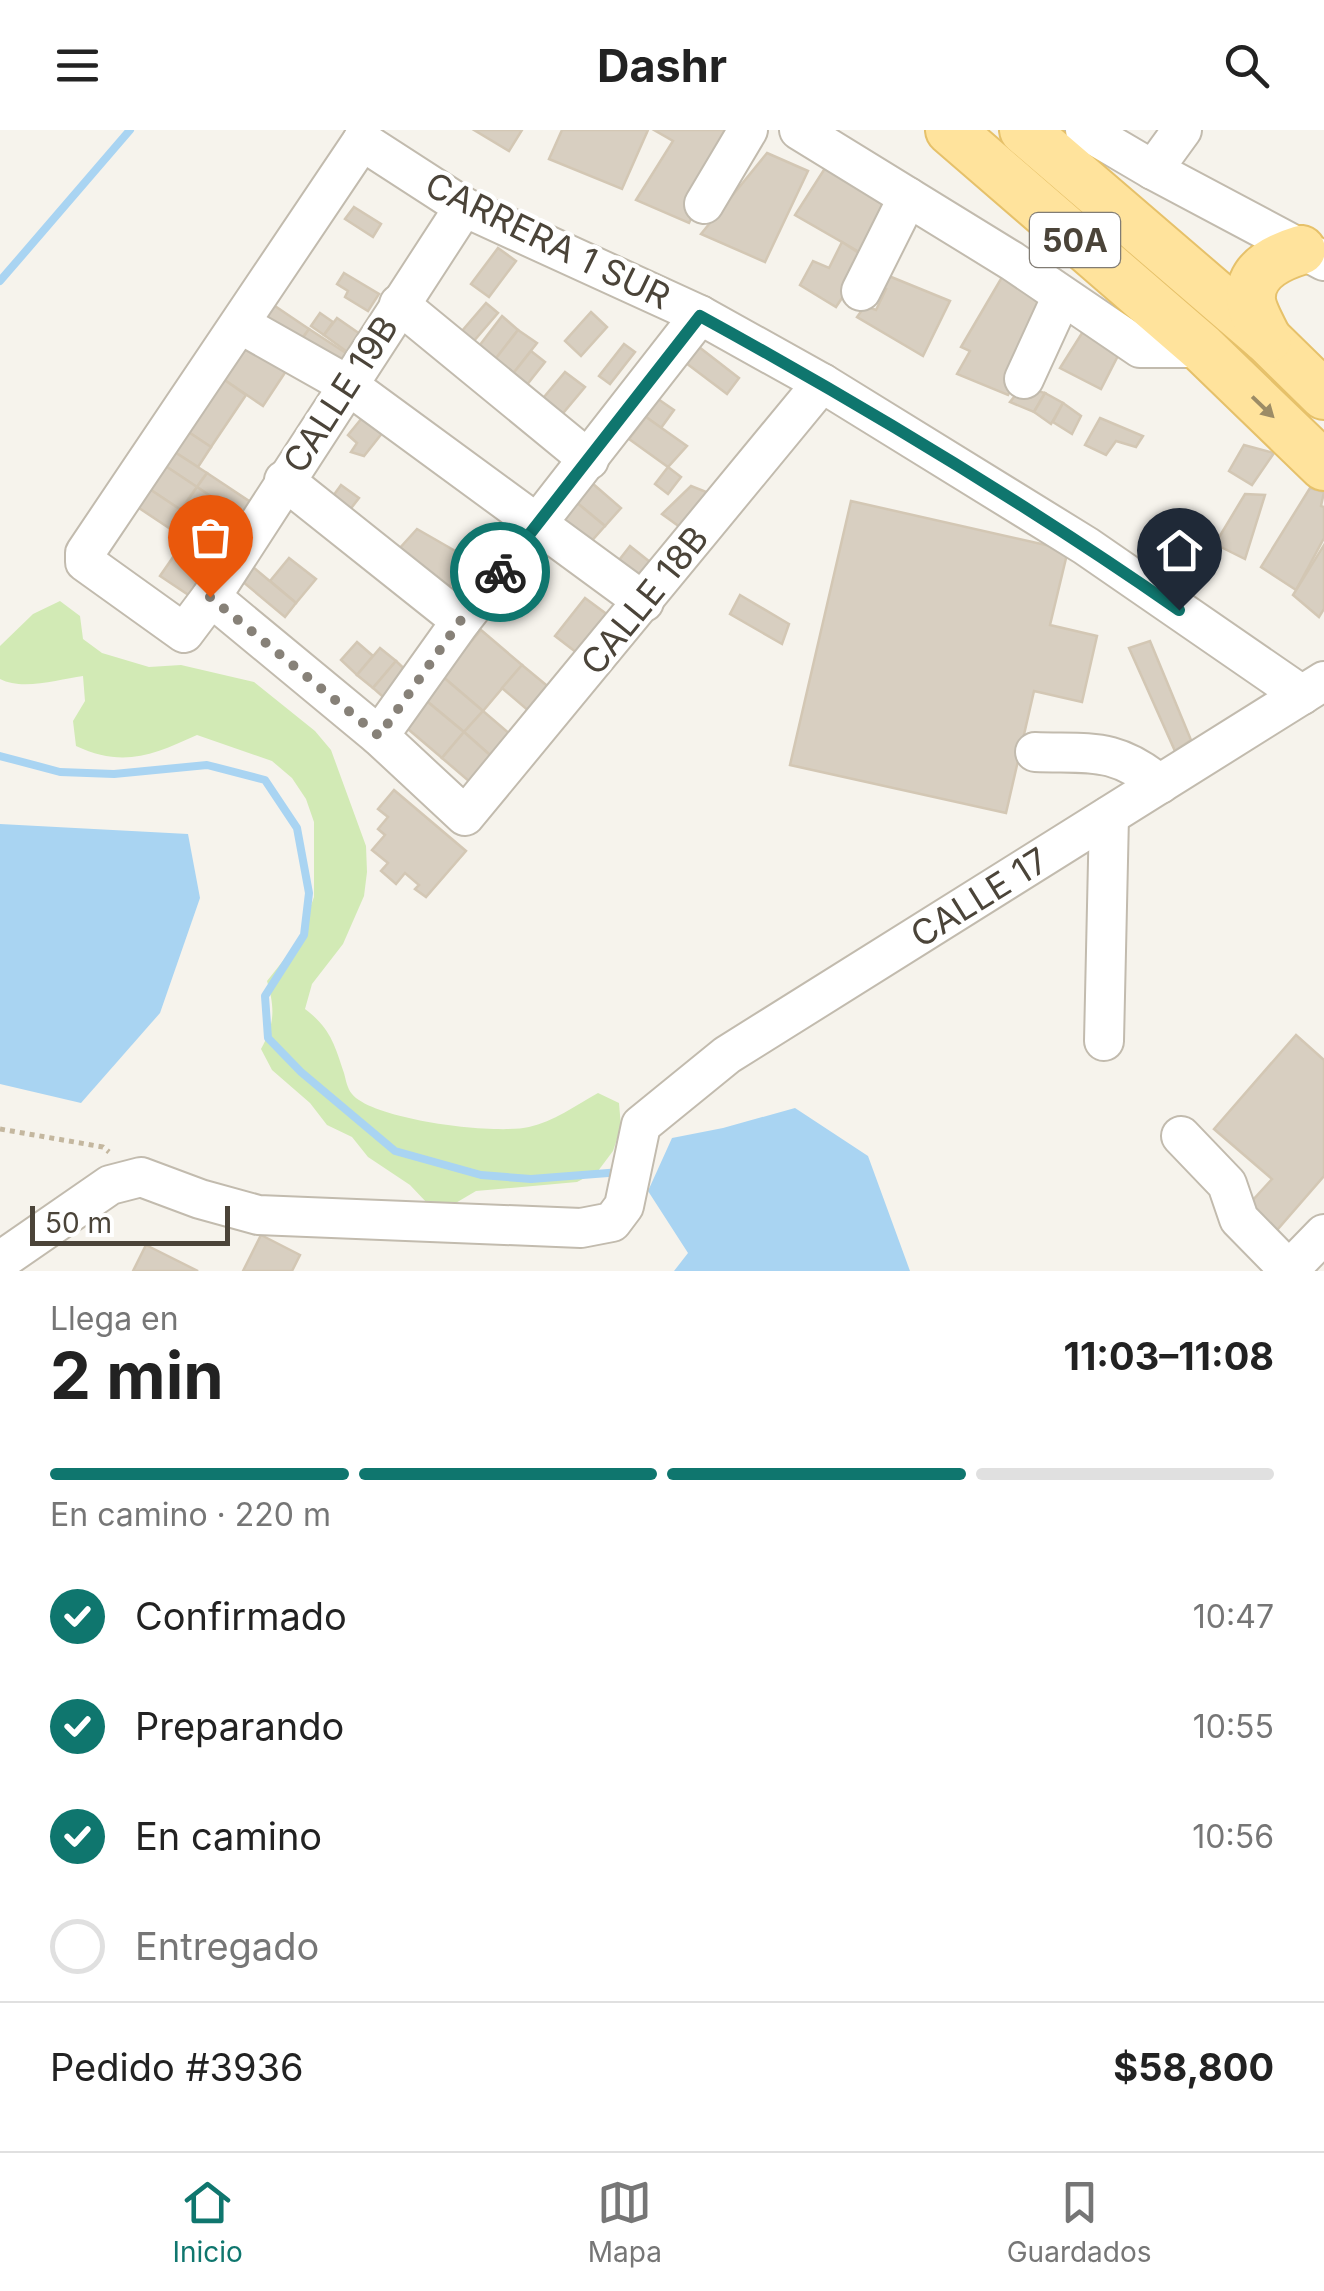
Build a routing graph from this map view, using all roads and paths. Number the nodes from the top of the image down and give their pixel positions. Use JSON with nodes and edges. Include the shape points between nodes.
{"nodes":[{"id":1,"x":748,"y":130,"type":"edge"},
{"id":2,"x":799,"y":130,"type":"edge"},
{"id":3,"x":950,"y":130,"type":"edge"},
{"id":4,"x":1024,"y":130,"type":"edge"},
{"id":5,"x":1085,"y":130,"type":"edge"},
{"id":6,"x":1182,"y":130,"type":"edge"},
{"id":7,"x":362,"y":135,"type":"edge"},
{"id":8,"x":1153,"y":170,"type":"junction"},
{"id":9,"x":908,"y":197,"type":"junction"},
{"id":10,"x":704,"y":204,"type":"dead end"},
{"id":11,"x":464,"y":207,"type":"junction"},
{"id":12,"x":1056,"y":224,"type":"junction"},
{"id":13,"x":1164,"y":252,"type":"junction"},
{"id":14,"x":1316,"y":254,"type":"edge"},
{"id":15,"x":862,"y":291,"type":"dead end"},
{"id":16,"x":1062,"y":296,"type":"junction"},
{"id":17,"x":399,"y":304,"type":"junction"},
{"id":18,"x":700,"y":316,"type":"junction"},
{"id":19,"x":240,"y":324,"type":"junction"},
{"id":20,"x":1267,"y":339,"type":"junction"},
{"id":21,"x":1202,"y":348,"type":"junction"},
{"id":22,"x":1024,"y":379,"type":"dead end"},
{"id":23,"x":822,"y":383,"type":"junction"},
{"id":24,"x":348,"y":385,"type":"junction"},
{"id":25,"x":1324,"y":395,"type":"edge"},
{"id":26,"x":588,"y":460,"type":"junction"},
{"id":27,"x":1324,"y":466,"type":"edge"},
{"id":28,"x":284,"y":480,"type":"junction"},
{"id":29,"x":537,"y":527,"type":"junction"},
{"id":30,"x":210,"y":597,"type":"junction"},
{"id":31,"x":644,"y":602,"type":"junction"},
{"id":32,"x":461,"y":620,"type":"junction"},
{"id":33,"x":1313,"y":688,"type":"edge"},
{"id":34,"x":379,"y":736,"type":"junction"},
{"id":35,"x":1035,"y":752,"type":"dead end"},
{"id":36,"x":1160,"y":784,"type":"junction"},
{"id":37,"x":1108,"y":816,"type":"junction"},
{"id":38,"x":1104,"y":1041,"type":"dead end"},
{"id":39,"x":0,"y":1129,"type":"edge"},
{"id":40,"x":1181,"y":1136,"type":"dead end"},
{"id":41,"x":141,"y":1177,"type":"junction"},
{"id":42,"x":1324,"y":1234,"type":"edge"},
{"id":43,"x":0,"y":1261,"type":"edge"},
{"id":44,"x":1288,"y":1271,"type":"edge"}],
"edges":[{"from":1,"to":10,"type":"street"},
{"from":2,"to":9,"type":"street"},
{"from":3,"to":12,"type":"main road","number":"50A"},
{"from":4,"to":13,"type":"main road","number":"50A"},
{"from":5,"to":8,"type":"street"},
{"from":6,"to":8,"type":"street"},
{"from":7,"to":11,"type":"street","name":"CARRERA 1 SUR"},
{"from":7,"to":19,"type":"street"},
{"from":8,"to":14,"type":"street"},
{"from":9,"to":15,"type":"street"},
{"from":9,"to":16,"type":"street"},
{"from":11,"to":17,"type":"street","name":"CALLE 19B"},
{"from":11,"to":18,"type":"street","name":"CARRERA 1 SUR"},
{"from":12,"to":13,"type":"main road","via":[[1055,203],[1070,193]]},
{"from":12,"to":21,"type":"main road","number":"50A"},
{"from":13,"to":20,"type":"main road","number":"50A"},
{"from":14,"to":20,"type":"main road","via":[[1269,263],[1253,286],[1250,301]]},
{"from":16,"to":21,"type":"street","via":[[1140,348]]},
{"from":16,"to":22,"type":"street"},
{"from":17,"to":24,"type":"street","name":"CALLE 19B"},
{"from":17,"to":26,"type":"street"},
{"from":18,"to":23,"type":"street","name":"CARRERA 1 SUR"},
{"from":18,"to":26,"type":"street"},
{"from":19,"to":24,"type":"street"},
{"from":19,"to":30,"type":"street","name":"CALLE 19B","via":[[84,553],[85,562],[184,633]]},
{"from":20,"to":25,"type":"main road","number":"50A"},
{"from":21,"to":27,"type":"main road","number":"50A","one_way":true},
{"from":23,"to":31,"type":"street","name":"CALLE 18B"},
{"from":23,"to":33,"type":"street","name":"CARRERA 1 SUR"},
{"from":24,"to":28,"type":"street","name":"CALLE 19B"},
{"from":24,"to":29,"type":"street"},
{"from":26,"to":29,"type":"street"},
{"from":28,"to":30,"type":"street","name":"CALLE 19B"},
{"from":28,"to":32,"type":"street"},
{"from":29,"to":31,"type":"street"},
{"from":29,"to":32,"type":"street"},
{"from":30,"to":34,"type":"street"},
{"from":31,"to":34,"type":"street","name":"CALLE 18B","via":[[465,816]]},
{"from":32,"to":34,"type":"street"},
{"from":33,"to":36,"type":"street","name":"CALLE 17"},
{"from":35,"to":36,"type":"street","via":[[1115,756]]},
{"from":36,"to":37,"type":"street","name":"CALLE 17"},
{"from":37,"to":38,"type":"street"},
{"from":37,"to":41,"type":"street","name":"CALLE 17","via":[[726,1055],[641,1125],[624,1206],[612,1222],[582,1228],[258,1215]]},
{"from":39,"to":41,"type":"path","via":[[103,1147]]},
{"from":40,"to":44,"type":"street","via":[[1227,1184],[1239,1219]]},
{"from":41,"to":43,"type":"street","via":[[110,1185]]},
{"from":42,"to":44,"type":"street"}]}
